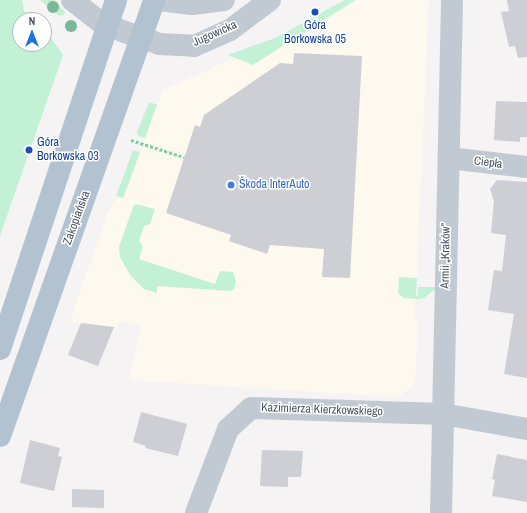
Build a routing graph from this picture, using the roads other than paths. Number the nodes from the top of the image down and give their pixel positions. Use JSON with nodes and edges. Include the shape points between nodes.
{"nodes":[{"id":1,"x":72,"y":0,"type":"edge"},
{"id":2,"x":116,"y":0,"type":"edge"},
{"id":3,"x":154,"y":0,"type":"edge"},
{"id":4,"x":159,"y":0,"type":"edge"},
{"id":5,"x":224,"y":0,"type":"edge"},
{"id":6,"x":270,"y":0,"type":"edge"},
{"id":7,"x":452,"y":0,"type":"edge"},
{"id":8,"x":107,"y":25,"type":"junction"},
{"id":9,"x":141,"y":38,"type":"junction"},
{"id":10,"x":449,"y":158,"type":"junction"},
{"id":11,"x":527,"y":167,"type":"edge"},
{"id":12,"x":0,"y":349,"type":"edge"},
{"id":13,"x":443,"y":414,"type":"junction"},
{"id":14,"x":527,"y":429,"type":"edge"},
{"id":15,"x":0,"y":436,"type":"edge"},
{"id":16,"x":196,"y":513,"type":"edge"},
{"id":17,"x":441,"y":513,"type":"edge"}],
"edges":[{"from":1,"to":8,"type":"street","name":"Jugowicka"},
{"from":2,"to":8,"type":"main road"},
{"from":3,"to":9,"type":"main road","name":"Zakopiańska"},
{"from":4,"to":5,"type":"street","via":[[192,4]]},
{"from":6,"to":9,"type":"street","name":"Jugowicka","via":[[230,30],[194,46],[159,44]]},
{"from":7,"to":10,"type":"street","name":"Armii „Kraków”"},
{"from":8,"to":9,"type":"street","name":"Jugowicka"},
{"from":8,"to":12,"type":"main road"},
{"from":9,"to":15,"type":"main road","name":"Zakopiańska"},
{"from":10,"to":11,"type":"street","name":"Ciepła"},
{"from":10,"to":13,"type":"street","name":"Armii „Kraków”"},
{"from":13,"to":14,"type":"street","name":"Kazimierza Kierzkowskiego"},
{"from":13,"to":16,"type":"street","name":"Kazimierza Kierzkowskiego","via":[[251,408],[228,429]]},
{"from":13,"to":17,"type":"street","name":"Armii „Kraków”"}]}
